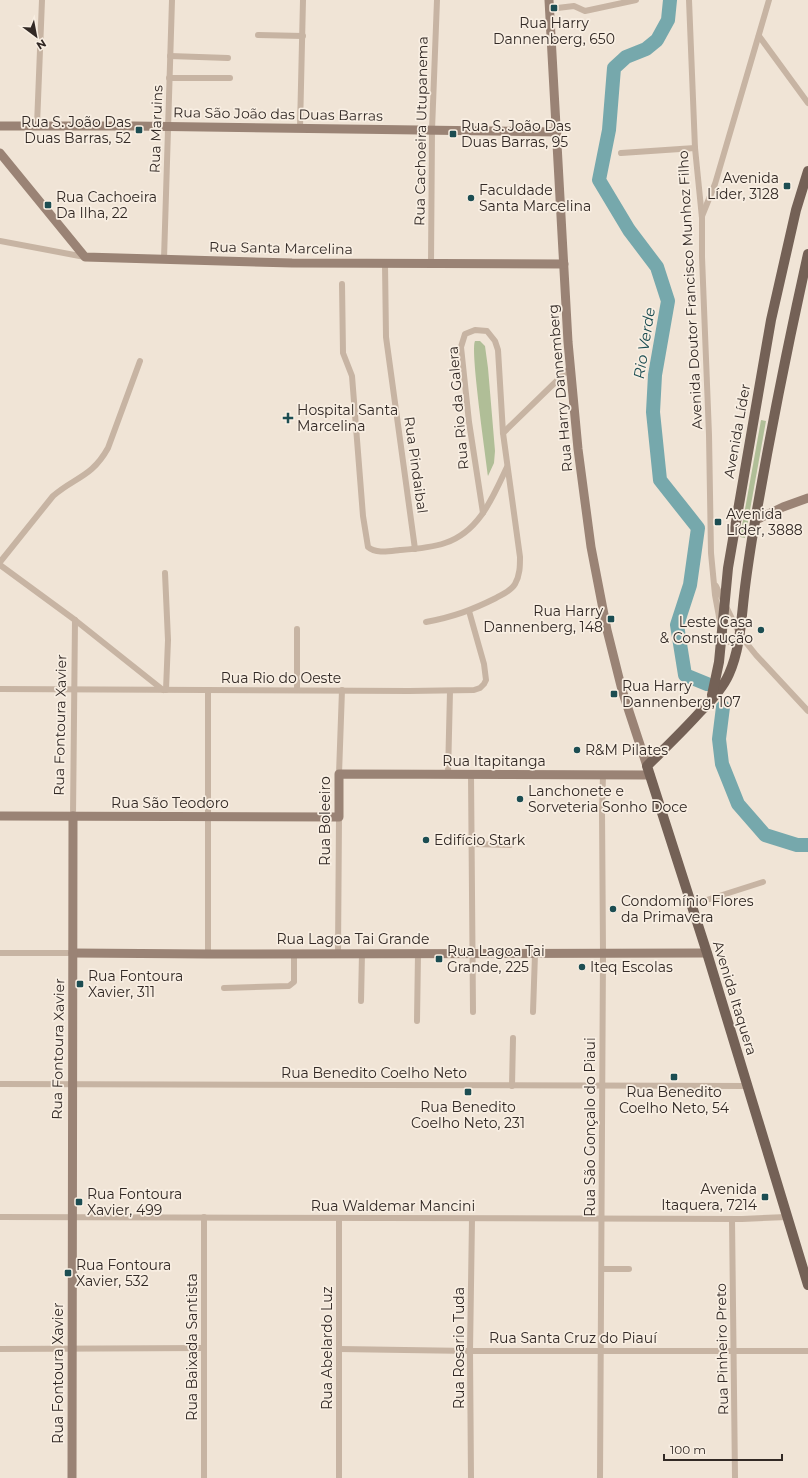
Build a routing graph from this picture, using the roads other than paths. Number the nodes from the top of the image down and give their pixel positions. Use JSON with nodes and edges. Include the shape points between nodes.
{"nodes":[{"id":1,"x":42,"y":0,"type":"edge"},
{"id":2,"x":172,"y":0,"type":"edge"},
{"id":3,"x":303,"y":0,"type":"edge"},
{"id":4,"x":436,"y":0,"type":"edge"},
{"id":5,"x":636,"y":0,"type":"edge"},
{"id":6,"x":689,"y":0,"type":"edge"},
{"id":7,"x":769,"y":0,"type":"edge"},
{"id":8,"x":549,"y":4,"type":"edge"},
{"id":9,"x":258,"y":35,"type":"dead end"},
{"id":10,"x":303,"y":36,"type":"junction"},
{"id":11,"x":759,"y":36,"type":"junction"},
{"id":12,"x":170,"y":56,"type":"junction"},
{"id":13,"x":228,"y":58,"type":"dead end"},
{"id":14,"x":169,"y":78,"type":"junction"},
{"id":15,"x":230,"y":78,"type":"dead end"},
{"id":16,"x":808,"y":103,"type":"edge"},
{"id":17,"x":36,"y":125,"type":"junction"},
{"id":18,"x":0,"y":126,"type":"edge"},
{"id":19,"x":168,"y":126,"type":"junction"},
{"id":20,"x":300,"y":128,"type":"junction"},
{"id":21,"x":432,"y":130,"type":"junction"},
{"id":22,"x":557,"y":132,"type":"junction"},
{"id":23,"x":695,"y":148,"type":"junction"},
{"id":24,"x":0,"y":153,"type":"edge"},
{"id":25,"x":621,"y":153,"type":"dead end"},
{"id":26,"x":808,"y":171,"type":"edge"},
{"id":27,"x":702,"y":218,"type":"junction"},
{"id":28,"x":0,"y":241,"type":"edge"},
{"id":29,"x":808,"y":254,"type":"edge"},
{"id":30,"x":85,"y":257,"type":"junction"},
{"id":31,"x":164,"y":259,"type":"junction"},
{"id":32,"x":431,"y":263,"type":"junction"},
{"id":33,"x":384,"y":264,"type":"junction"},
{"id":34,"x":564,"y":264,"type":"junction"},
{"id":35,"x":342,"y":284,"type":"dead end"},
{"id":36,"x":140,"y":360,"type":"dead end"},
{"id":37,"x":570,"y":368,"type":"junction"},
{"id":38,"x":503,"y":433,"type":"junction"},
{"id":39,"x":507,"y":468,"type":"junction"},
{"id":40,"x":808,"y":498,"type":"edge"},
{"id":41,"x":483,"y":513,"type":"junction"},
{"id":42,"x":756,"y":520,"type":"junction"},
{"id":43,"x":416,"y":549,"type":"junction"},
{"id":44,"x":0,"y":562,"type":"edge"},
{"id":45,"x":0,"y":566,"type":"edge"},
{"id":46,"x":164,"y":573,"type":"dead end"},
{"id":47,"x":714,"y":580,"type":"junction"},
{"id":48,"x":724,"y":601,"type":"junction"},
{"id":49,"x":469,"y":611,"type":"junction"},
{"id":50,"x":75,"y":620,"type":"junction"},
{"id":51,"x":426,"y":622,"type":"dead end"},
{"id":52,"x":297,"y":629,"type":"dead end"},
{"id":53,"x":722,"y":630,"type":"junction"},
{"id":54,"x":739,"y":640,"type":"junction"},
{"id":55,"x":0,"y":689,"type":"edge"},
{"id":56,"x":74,"y":689,"type":"junction"},
{"id":57,"x":165,"y":690,"type":"junction"},
{"id":58,"x":208,"y":690,"type":"junction"},
{"id":59,"x":297,"y":690,"type":"junction"},
{"id":60,"x":342,"y":690,"type":"junction"},
{"id":61,"x":450,"y":691,"type":"junction"},
{"id":62,"x":712,"y":699,"type":"junction"},
{"id":63,"x":807,"y":708,"type":"edge"},
{"id":64,"x":648,"y":771,"type":"junction"},
{"id":65,"x":339,"y":774,"type":"junction"},
{"id":66,"x":448,"y":774,"type":"junction"},
{"id":67,"x":471,"y":775,"type":"junction"},
{"id":68,"x":604,"y":775,"type":"junction"},
{"id":69,"x":0,"y":816,"type":"edge"},
{"id":70,"x":72,"y":816,"type":"junction"},
{"id":71,"x":207,"y":816,"type":"junction"},
{"id":72,"x":339,"y":817,"type":"junction"},
{"id":73,"x":472,"y":844,"type":"junction"},
{"id":74,"x":510,"y":845,"type":"dead end"},
{"id":75,"x":763,"y":882,"type":"dead end"},
{"id":76,"x":691,"y":904,"type":"junction"},
{"id":77,"x":0,"y":953,"type":"edge"},
{"id":78,"x":73,"y":953,"type":"junction"},
{"id":79,"x":294,"y":953,"type":"junction"},
{"id":80,"x":338,"y":953,"type":"junction"},
{"id":81,"x":362,"y":953,"type":"junction"},
{"id":82,"x":603,"y":953,"type":"junction"},
{"id":83,"x":706,"y":953,"type":"junction"},
{"id":84,"x":208,"y":954,"type":"junction"},
{"id":85,"x":418,"y":954,"type":"junction"},
{"id":86,"x":474,"y":954,"type":"junction"},
{"id":87,"x":535,"y":954,"type":"junction"},
{"id":88,"x":224,"y":988,"type":"dead end"},
{"id":89,"x":361,"y":1001,"type":"dead end"},
{"id":90,"x":473,"y":1012,"type":"dead end"},
{"id":91,"x":533,"y":1012,"type":"dead end"},
{"id":92,"x":417,"y":1021,"type":"dead end"},
{"id":93,"x":513,"y":1038,"type":"dead end"},
{"id":94,"x":0,"y":1084,"type":"edge"},
{"id":95,"x":72,"y":1084,"type":"junction"},
{"id":96,"x":512,"y":1086,"type":"junction"},
{"id":97,"x":602,"y":1086,"type":"junction"},
{"id":98,"x":747,"y":1086,"type":"junction"},
{"id":99,"x":0,"y":1217,"type":"edge"},
{"id":100,"x":71,"y":1217,"type":"junction"},
{"id":101,"x":204,"y":1217,"type":"junction"},
{"id":102,"x":787,"y":1217,"type":"junction"},
{"id":103,"x":339,"y":1218,"type":"junction"},
{"id":104,"x":472,"y":1219,"type":"junction"},
{"id":105,"x":602,"y":1219,"type":"junction"},
{"id":106,"x":732,"y":1219,"type":"junction"},
{"id":107,"x":602,"y":1268,"type":"junction"},
{"id":108,"x":629,"y":1269,"type":"dead end"},
{"id":109,"x":808,"y":1285,"type":"edge"},
{"id":110,"x":72,"y":1348,"type":"junction"},
{"id":111,"x":204,"y":1348,"type":"junction"},
{"id":112,"x":0,"y":1349,"type":"edge"},
{"id":113,"x":339,"y":1349,"type":"junction"},
{"id":114,"x":600,"y":1350,"type":"junction"},
{"id":115,"x":470,"y":1351,"type":"junction"},
{"id":116,"x":733,"y":1351,"type":"junction"},
{"id":117,"x":808,"y":1351,"type":"edge"},
{"id":118,"x":72,"y":1478,"type":"edge"},
{"id":119,"x":204,"y":1478,"type":"edge"},
{"id":120,"x":339,"y":1478,"type":"edge"},
{"id":121,"x":471,"y":1478,"type":"edge"},
{"id":122,"x":600,"y":1478,"type":"edge"},
{"id":123,"x":735,"y":1478,"type":"edge"}],
"edges":[{"from":1,"to":17,"type":"street"},
{"from":2,"to":12,"type":"street","name":"Rua Maruins"},
{"from":3,"to":10,"type":"street"},
{"from":4,"to":21,"type":"street","name":"Rua Cachoeira Utupanema"},
{"from":5,"to":8,"type":"street","via":[[585,10],[574,6]]},
{"from":6,"to":23,"type":"street","name":"Avenida Doutor Francisco Munhoz Filho"},
{"from":7,"to":11,"type":"street"},
{"from":8,"to":22,"type":"main road","name":"Rua Harry Dannemberg"},
{"from":9,"to":10,"type":"street"},
{"from":10,"to":20,"type":"street"},
{"from":11,"to":16,"type":"street"},
{"from":11,"to":27,"type":"street","via":[[715,184]]},
{"from":12,"to":13,"type":"street"},
{"from":12,"to":14,"type":"street","name":"Rua Maruins"},
{"from":14,"to":15,"type":"street"},
{"from":14,"to":19,"type":"street","name":"Rua Maruins"},
{"from":17,"to":18,"type":"main road","name":"Rua São João das Duas Barras"},
{"from":17,"to":19,"type":"main road","name":"Rua São João das Duas Barras"},
{"from":19,"to":20,"type":"main road","name":"Rua São João das Duas Barras"},
{"from":19,"to":31,"type":"street","name":"Rua Maruins"},
{"from":20,"to":21,"type":"main road","name":"Rua São João das Duas Barras"},
{"from":21,"to":22,"type":"main road","name":"Rua São João das Duas Barras"},
{"from":21,"to":32,"type":"street","name":"Rua Cachoeira Utupanema"},
{"from":22,"to":34,"type":"main road","name":"Rua Harry Dannemberg"},
{"from":23,"to":25,"type":"street"},
{"from":23,"to":27,"type":"street","name":"Avenida Doutor Francisco Munhoz Filho"},
{"from":24,"to":30,"type":"main road"},
{"from":26,"to":48,"type":"main road","name":"Avenida Líder","via":[[796,210],[771,320]]},
{"from":27,"to":47,"type":"street","name":"Avenida Doutor Francisco Munhoz Filho","via":[[710,553]]},
{"from":28,"to":30,"type":"street","name":"Rua Santa Marcelina"},
{"from":29,"to":42,"type":"main road"},
{"from":30,"to":31,"type":"main road","name":"Rua Santa Marcelina"},
{"from":31,"to":33,"type":"main road","name":"Rua Santa Marcelina"},
{"from":32,"to":33,"type":"main road","name":"Rua Santa Marcelina"},
{"from":32,"to":34,"type":"main road","name":"Rua Santa Marcelina"},
{"from":33,"to":43,"type":"street","name":"Rua Pindaibal","via":[[386,337]]},
{"from":34,"to":37,"type":"main road","name":"Rua Harry Dannemberg"},
{"from":35,"to":43,"type":"street","via":[[343,353],[352,376],[366,543],[371,550]]},
{"from":36,"to":44,"type":"street","via":[[102,458],[88,473],[53,496]]},
{"from":37,"to":38,"type":"street"},
{"from":37,"to":64,"type":"main road","name":"Rua Harry Dannemberg","via":[[586,507],[599,589],[614,662]]},
{"from":38,"to":39,"type":"street"},
{"from":38,"to":41,"type":"street","name":"Rua Rio da Galera","via":[[496,346],[487,331],[470,331],[465,334],[461,347]]},
{"from":39,"to":41,"type":"street"},
{"from":39,"to":49,"type":"street","via":[[520,557],[519,575],[508,592]]},
{"from":40,"to":42,"type":"main road"},
{"from":41,"to":43,"type":"street","via":[[472,527],[461,535],[446,543]]},
{"from":42,"to":54,"type":"main road","via":[[744,590]]},
{"from":45,"to":50,"type":"street"},
{"from":46,"to":57,"type":"street","via":[[168,640]]},
{"from":47,"to":48,"type":"street","name":"Avenida Doutor Francisco Munhoz Filho"},
{"from":47,"to":53,"type":"street","name":"Avenida Doutor Francisco Munhoz Filho"},
{"from":48,"to":53,"type":"main road","name":"Avenida Líder"},
{"from":48,"to":54,"type":"street","name":"Avenida Doutor Francisco Munhoz Filho"},
{"from":49,"to":51,"type":"street","via":[[450,618]]},
{"from":49,"to":61,"type":"street","name":"Rua Rio do Oeste","via":[[482,654],[486,680],[480,688]]},
{"from":50,"to":56,"type":"street","name":"Rua Fontoura Xavier"},
{"from":50,"to":57,"type":"street"},
{"from":52,"to":59,"type":"street"},
{"from":53,"to":54,"type":"street","via":[[729,642]]},
{"from":53,"to":62,"type":"main road","name":"Avenida Líder"},
{"from":54,"to":62,"type":"main road","via":[[730,673]]},
{"from":54,"to":63,"type":"street"},
{"from":55,"to":56,"type":"street","name":"Rua Rio do Oeste"},
{"from":56,"to":57,"type":"street","name":"Rua Rio do Oeste"},
{"from":56,"to":70,"type":"street","name":"Rua Fontoura Xavier"},
{"from":57,"to":58,"type":"street","name":"Rua Rio do Oeste"},
{"from":58,"to":59,"type":"street","name":"Rua Rio do Oeste"},
{"from":58,"to":71,"type":"street"},
{"from":59,"to":60,"type":"street","name":"Rua Rio do Oeste"},
{"from":60,"to":61,"type":"street","name":"Rua Rio do Oeste"},
{"from":60,"to":65,"type":"street","name":"Rua Boleeiro"},
{"from":61,"to":66,"type":"street"},
{"from":62,"to":64,"type":"main road"},
{"from":64,"to":68,"type":"main road","name":"Rua Itapitanga"},
{"from":64,"to":76,"type":"main road","name":"Avenida Itaquera"},
{"from":65,"to":66,"type":"main road","name":"Rua Itapitanga"},
{"from":65,"to":72,"type":"main road","name":"Rua Boleeiro"},
{"from":66,"to":67,"type":"main road","name":"Rua Itapitanga"},
{"from":67,"to":68,"type":"main road","name":"Rua Itapitanga"},
{"from":67,"to":73,"type":"street"},
{"from":68,"to":82,"type":"street","name":"Rua São Gonçalo do Piaui"},
{"from":69,"to":70,"type":"main road","name":"Rua São Teodoro"},
{"from":70,"to":71,"type":"main road","name":"Rua São Teodoro"},
{"from":70,"to":78,"type":"main road","name":"Rua Fontoura Xavier"},
{"from":71,"to":72,"type":"main road","name":"Rua São Teodoro"},
{"from":71,"to":84,"type":"street"},
{"from":72,"to":80,"type":"street","name":"Rua Boleeiro"},
{"from":73,"to":74,"type":"street"},
{"from":73,"to":86,"type":"street"},
{"from":75,"to":76,"type":"street"},
{"from":76,"to":83,"type":"main road","name":"Avenida Itaquera"},
{"from":77,"to":78,"type":"street","name":"Rua Lagoa Tai Grande"},
{"from":78,"to":84,"type":"main road","name":"Rua Lagoa Tai Grande"},
{"from":78,"to":95,"type":"main road","name":"Rua Fontoura Xavier"},
{"from":79,"to":80,"type":"main road","name":"Rua Lagoa Tai Grande"},
{"from":79,"to":84,"type":"main road","name":"Rua Lagoa Tai Grande"},
{"from":79,"to":88,"type":"street","via":[[294,982],[289,986]]},
{"from":80,"to":81,"type":"main road","name":"Rua Lagoa Tai Grande"},
{"from":81,"to":85,"type":"main road","name":"Rua Lagoa Tai Grande"},
{"from":81,"to":89,"type":"street"},
{"from":82,"to":83,"type":"main road","name":"Rua Lagoa Tai Grande"},
{"from":82,"to":87,"type":"main road","name":"Rua Lagoa Tai Grande"},
{"from":82,"to":97,"type":"street","name":"Rua São Gonçalo do Piaui"},
{"from":83,"to":98,"type":"main road","name":"Avenida Itaquera"},
{"from":85,"to":86,"type":"main road","name":"Rua Lagoa Tai Grande"},
{"from":85,"to":92,"type":"street"},
{"from":86,"to":87,"type":"main road","name":"Rua Lagoa Tai Grande"},
{"from":86,"to":90,"type":"street"},
{"from":87,"to":91,"type":"street"},
{"from":93,"to":96,"type":"street"},
{"from":94,"to":95,"type":"street","name":"Rua Benedito Coelho Neto"},
{"from":95,"to":96,"type":"street","name":"Rua Benedito Coelho Neto"},
{"from":95,"to":100,"type":"main road","name":"Rua Fontoura Xavier"},
{"from":96,"to":97,"type":"street","name":"Rua Benedito Coelho Neto"},
{"from":97,"to":98,"type":"street","name":"Rua Benedito Coelho Neto"},
{"from":97,"to":105,"type":"street","name":"Rua São Gonçalo do Piaui"},
{"from":98,"to":102,"type":"main road","name":"Avenida Itaquera"},
{"from":99,"to":100,"type":"street","name":"Rua Waldemar Mancini"},
{"from":100,"to":101,"type":"street","name":"Rua Waldemar Mancini"},
{"from":100,"to":110,"type":"main road","name":"Rua Fontoura Xavier"},
{"from":101,"to":103,"type":"street","name":"Rua Waldemar Mancini"},
{"from":101,"to":111,"type":"street","name":"Rua Baixada Santista"},
{"from":102,"to":106,"type":"street","name":"Rua Waldemar Mancini"},
{"from":102,"to":109,"type":"main road","name":"Avenida Itaquera"},
{"from":103,"to":104,"type":"street","name":"Rua Waldemar Mancini"},
{"from":103,"to":113,"type":"street","name":"Rua Abelardo Luz"},
{"from":104,"to":105,"type":"street","name":"Rua Waldemar Mancini"},
{"from":104,"to":115,"type":"street","name":"Rua Rosario Tuda"},
{"from":105,"to":106,"type":"street","name":"Rua Waldemar Mancini"},
{"from":105,"to":107,"type":"street","name":"Rua São Gonçalo do Piaui"},
{"from":106,"to":116,"type":"street","name":"Rua Pinheiro Preto"},
{"from":107,"to":108,"type":"street"},
{"from":107,"to":114,"type":"street","name":"Rua São Gonçalo do Piaui"},
{"from":110,"to":111,"type":"street"},
{"from":110,"to":112,"type":"street"},
{"from":110,"to":118,"type":"main road","name":"Rua Fontoura Xavier"},
{"from":111,"to":119,"type":"street","name":"Rua Baixada Santista"},
{"from":113,"to":115,"type":"street","name":"Rua Santa Cruz do Piauí"},
{"from":113,"to":120,"type":"street","name":"Rua Abelardo Luz"},
{"from":114,"to":115,"type":"street","name":"Rua Santa Cruz do Piauí"},
{"from":114,"to":116,"type":"street","name":"Rua Santa Cruz do Piauí"},
{"from":114,"to":122,"type":"street","name":"Rua São Gonçalo do Piaui"},
{"from":115,"to":121,"type":"street","name":"Rua Rosario Tuda"},
{"from":116,"to":117,"type":"street","name":"Rua Santa Cruz do Piauí"},
{"from":116,"to":123,"type":"street","name":"Rua Pinheiro Preto"}]}
